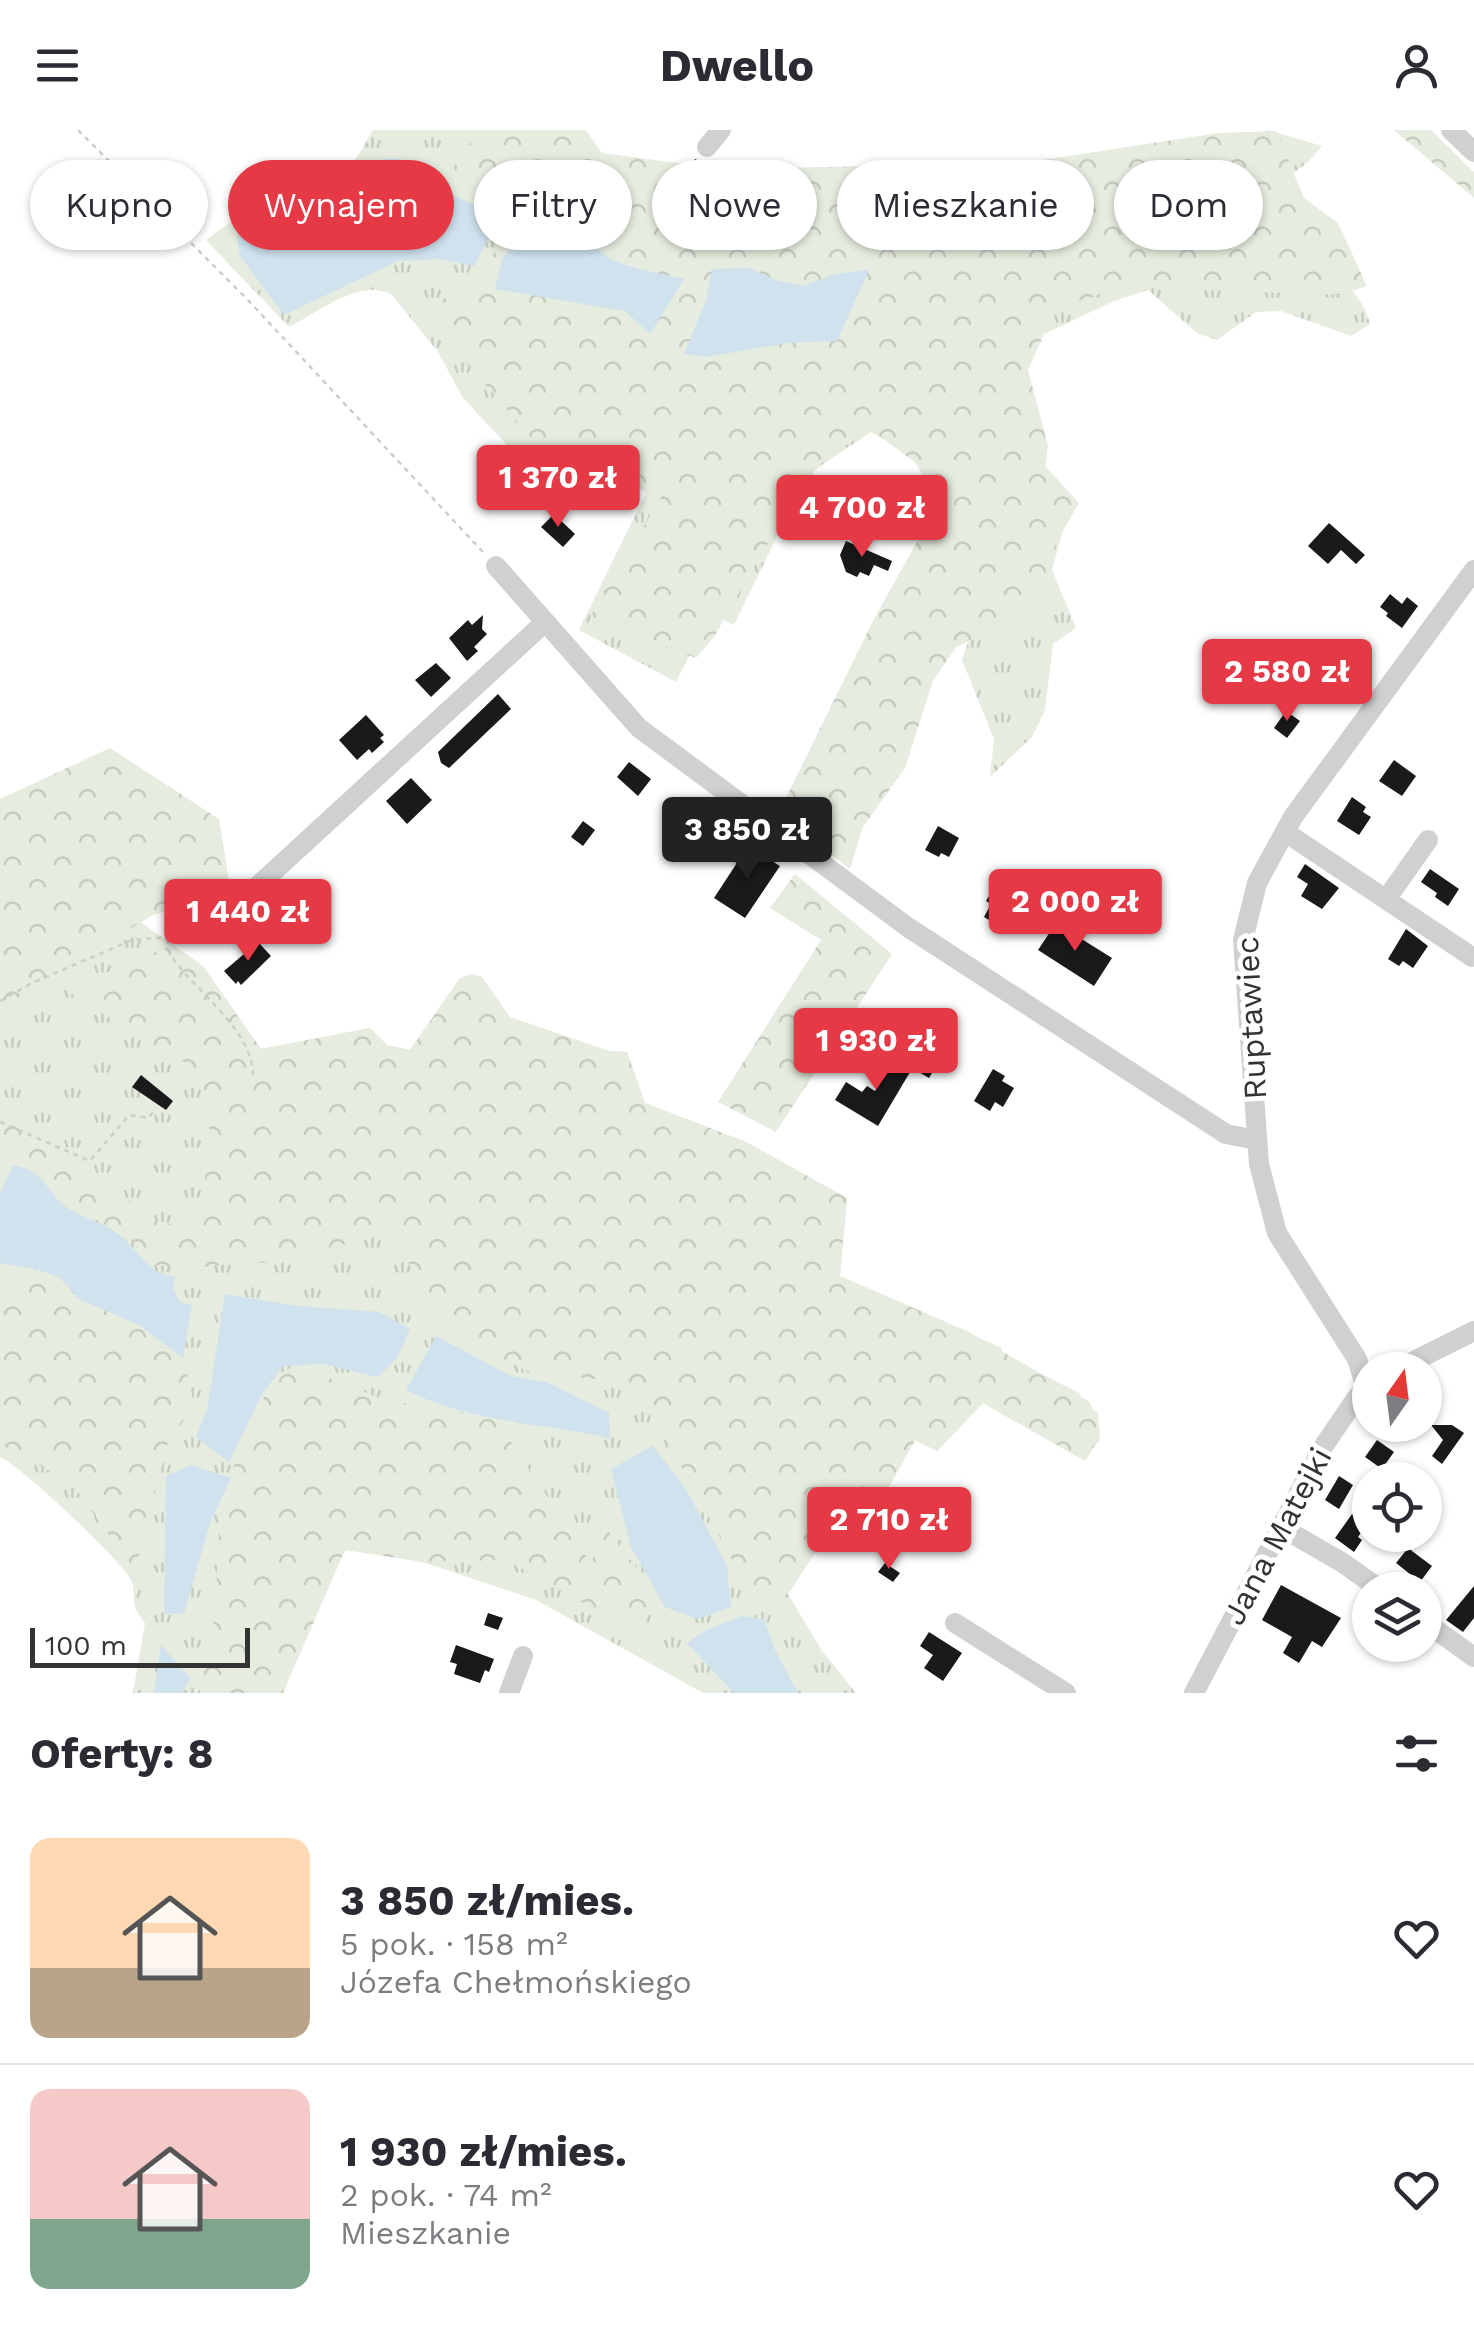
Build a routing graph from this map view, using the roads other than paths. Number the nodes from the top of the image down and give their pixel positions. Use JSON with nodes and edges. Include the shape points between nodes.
{"nodes":[{"id":1,"x":721,"y":130,"type":"edge"},
{"id":2,"x":1450,"y":130,"type":"edge"},
{"id":3,"x":707,"y":147,"type":"dead end"},
{"id":4,"x":1474,"y":152,"type":"edge"},
{"id":5,"x":497,"y":567,"type":"road end"},
{"id":6,"x":1474,"y":570,"type":"edge"},
{"id":7,"x":544,"y":624,"type":"junction"},
{"id":8,"x":1285,"y":832,"type":"junction"},
{"id":9,"x":1428,"y":840,"type":"dead end"},
{"id":10,"x":1387,"y":898,"type":"junction"},
{"id":11,"x":213,"y":922,"type":"road end"},
{"id":12,"x":1472,"y":957,"type":"edge"},
{"id":13,"x":1258,"y":1140,"type":"junction"},
{"id":14,"x":1474,"y":1331,"type":"edge"},
{"id":15,"x":1432,"y":1352,"type":"edge"},
{"id":16,"x":1352,"y":1353,"type":"edge"},
{"id":17,"x":1352,"y":1408,"type":"edge"},
{"id":18,"x":1280,"y":1527,"type":"junction"},
{"id":19,"x":1357,"y":1572,"type":"edge"},
{"id":20,"x":955,"y":1623,"type":"dead end"},
{"id":21,"x":1442,"y":1634,"type":"edge"},
{"id":22,"x":523,"y":1656,"type":"dead end"},
{"id":23,"x":1474,"y":1657,"type":"edge"},
{"id":24,"x":509,"y":1693,"type":"edge"},
{"id":25,"x":1066,"y":1693,"type":"edge"},
{"id":26,"x":1194,"y":1693,"type":"edge"}],
"edges":[{"from":1,"to":3,"type":"street"},
{"from":2,"to":4,"type":"street"},
{"from":5,"to":7,"type":"street"},
{"from":6,"to":8,"type":"street","name":"Ruptawiec"},
{"from":7,"to":11,"type":"street"},
{"from":7,"to":13,"type":"street","via":[[639,728],[908,928],[1226,1134]]},
{"from":8,"to":10,"type":"street"},
{"from":8,"to":13,"type":"street","name":"Ruptawiec","via":[[1257,884],[1243,940]]},
{"from":9,"to":10,"type":"street"},
{"from":10,"to":12,"type":"street"},
{"from":13,"to":16,"type":"street","name":"Ruptawiec","via":[[1276,1234]]},
{"from":14,"to":15,"type":"street"},
{"from":17,"to":18,"type":"street","name":"Jana Matejki","via":[[1322,1447]]},
{"from":18,"to":19,"type":"street"},
{"from":18,"to":26,"type":"street","name":"Jana Matejki"},
{"from":20,"to":25,"type":"street"},
{"from":21,"to":23,"type":"street"},
{"from":22,"to":24,"type":"street"}]}
